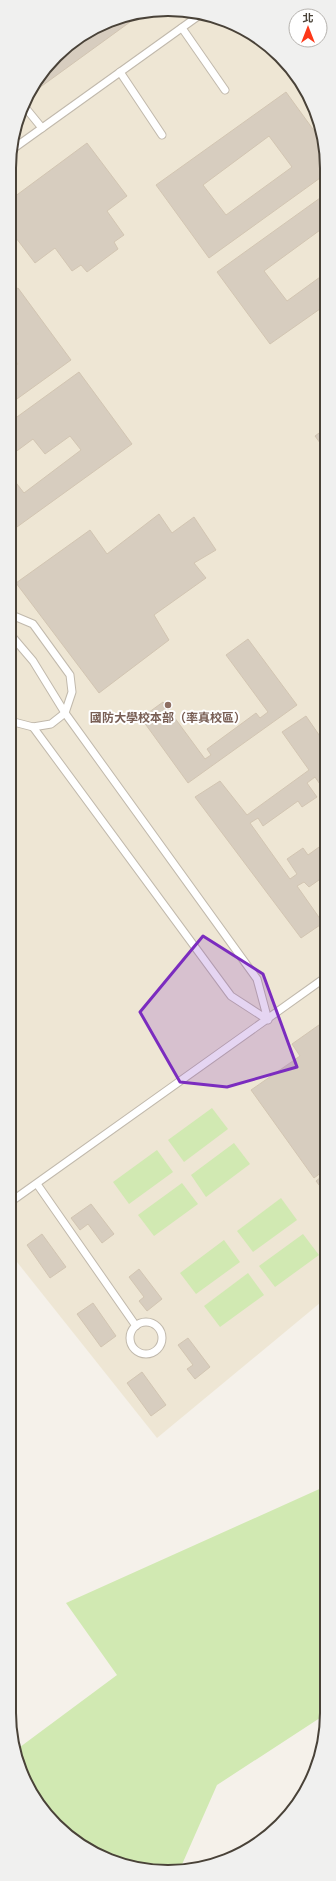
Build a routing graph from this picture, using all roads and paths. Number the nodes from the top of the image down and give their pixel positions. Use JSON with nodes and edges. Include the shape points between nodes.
{"nodes":[{"id":1,"x":195,"y":18,"type":"edge"},
{"id":2,"x":182,"y":28,"type":"junction"},
{"id":3,"x":120,"y":72,"type":"junction"},
{"id":4,"x":225,"y":90,"type":"dead end"},
{"id":5,"x":28,"y":111,"type":"edge"},
{"id":6,"x":42,"y":128,"type":"junction"},
{"id":7,"x":162,"y":135,"type":"dead end"},
{"id":8,"x":17,"y":146,"type":"edge"},
{"id":9,"x":16,"y":617,"type":"edge"},
{"id":10,"x":16,"y":641,"type":"edge"},
{"id":11,"x":64,"y":713,"type":"junction"},
{"id":12,"x":16,"y":723,"type":"edge"},
{"id":13,"x":33,"y":727,"type":"junction"},
{"id":14,"x":320,"y":981,"type":"edge"},
{"id":15,"x":268,"y":1020,"type":"junction"},
{"id":16,"x":37,"y":1184,"type":"junction"},
{"id":17,"x":16,"y":1199,"type":"edge"},
{"id":18,"x":136,"y":1326,"type":"junction"}],
"edges":[{"from":1,"to":2,"type":"lane"},
{"from":2,"to":3,"type":"lane"},
{"from":2,"to":4,"type":"lane"},
{"from":3,"to":6,"type":"lane"},
{"from":3,"to":7,"type":"lane"},
{"from":5,"to":6,"type":"lane"},
{"from":6,"to":8,"type":"lane"},
{"from":9,"to":11,"type":"lane","via":[[33,624],[70,675],[72,692]]},
{"from":10,"to":11,"type":"lane","via":[[33,661]]},
{"from":11,"to":13,"type":"lane","via":[[51,724]]},
{"from":11,"to":15,"type":"lane","via":[[257,979]]},
{"from":12,"to":13,"type":"lane"},
{"from":13,"to":15,"type":"lane","via":[[231,996]]},
{"from":14,"to":15,"type":"lane"},
{"from":15,"to":16,"type":"lane"},
{"from":16,"to":17,"type":"lane"},
{"from":16,"to":18,"type":"lane"},
{"from":18,"to":18,"type":"lane","via":[[131,1333],[130,1342],[135,1350],[143,1354],[152,1353],[159,1347],[162,1339],[160,1330],[153,1324],[144,1322]]}]}
